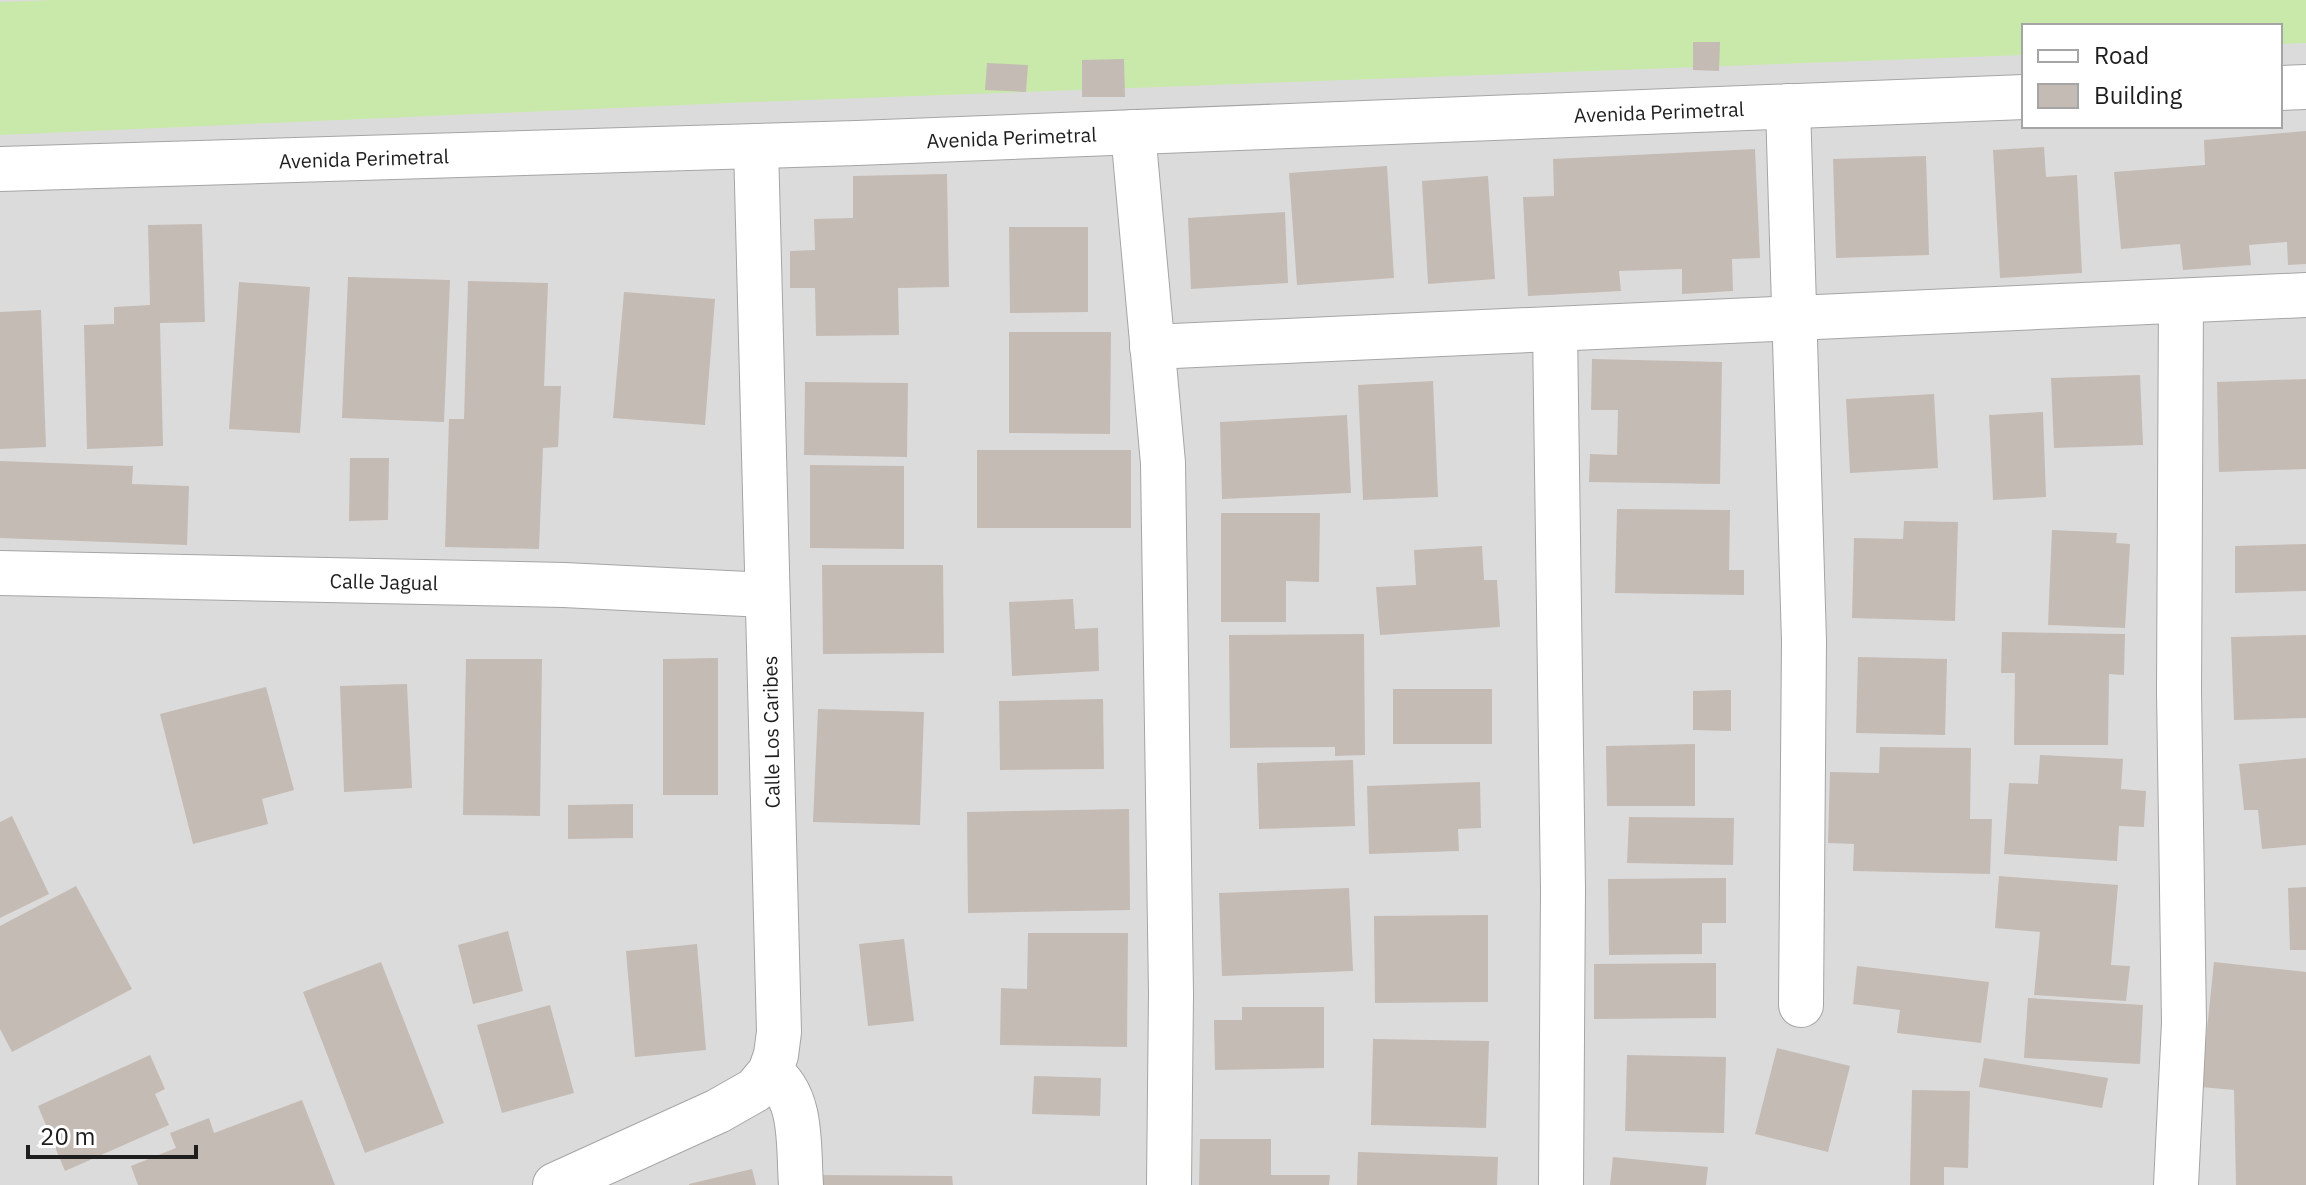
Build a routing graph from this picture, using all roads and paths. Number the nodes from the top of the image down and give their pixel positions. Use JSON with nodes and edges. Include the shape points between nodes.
{"nodes":[{"id":1,"x":2306,"y":87,"type":"edge"},
{"id":2,"x":2282,"y":88,"type":"edge"},
{"id":3,"x":2022,"y":97,"type":"edge"},
{"id":4,"x":1788,"y":106,"type":"junction"},
{"id":5,"x":1133,"y":132,"type":"junction"},
{"id":6,"x":756,"y":146,"type":"junction"},
{"id":7,"x":0,"y":169,"type":"edge"},
{"id":8,"x":2306,"y":295,"type":"edge"},
{"id":9,"x":2181,"y":301,"type":"junction"},
{"id":10,"x":1795,"y":318,"type":"junction"},
{"id":11,"x":1555,"y":329,"type":"junction"},
{"id":12,"x":1152,"y":347,"type":"junction"},
{"id":13,"x":0,"y":573,"type":"edge"},
{"id":14,"x":767,"y":595,"type":"junction"},
{"id":15,"x":1801,"y":1005,"type":"dead end"},
{"id":16,"x":770,"y":1072,"type":"junction"},
{"id":17,"x":555,"y":1185,"type":"edge"},
{"id":18,"x":801,"y":1185,"type":"edge"},
{"id":19,"x":1169,"y":1185,"type":"edge"},
{"id":20,"x":1561,"y":1185,"type":"edge"},
{"id":21,"x":2176,"y":1185,"type":"edge"}],
"edges":[{"from":1,"to":2,"type":"street"},
{"from":3,"to":4,"type":"street","name":"Avenida Perimetral"},
{"from":4,"to":5,"type":"street","name":"Avenida Perimetral"},
{"from":4,"to":10,"type":"street"},
{"from":5,"to":6,"type":"street","name":"Avenida Perimetral"},
{"from":5,"to":12,"type":"street"},
{"from":6,"to":7,"type":"street","name":"Avenida Perimetral"},
{"from":6,"to":14,"type":"street","name":"Calle Los Caribes"},
{"from":8,"to":9,"type":"street"},
{"from":9,"to":10,"type":"street"},
{"from":9,"to":21,"type":"street","via":[[2184,1023]]},
{"from":10,"to":11,"type":"street"},
{"from":10,"to":15,"type":"street","via":[[1804,641]]},
{"from":11,"to":12,"type":"street"},
{"from":11,"to":20,"type":"street","via":[[1563,889]]},
{"from":12,"to":19,"type":"street","via":[[1163,463]]},
{"from":13,"to":14,"type":"street","name":"Calle Jagual","via":[[564,585]]},
{"from":14,"to":16,"type":"street","name":"Calle Los Caribes","via":[[779,1032]]},
{"from":16,"to":17,"type":"street","via":[[755,1090],[718,1111]]},
{"from":16,"to":18,"type":"street","via":[[793,1100]]}]}
